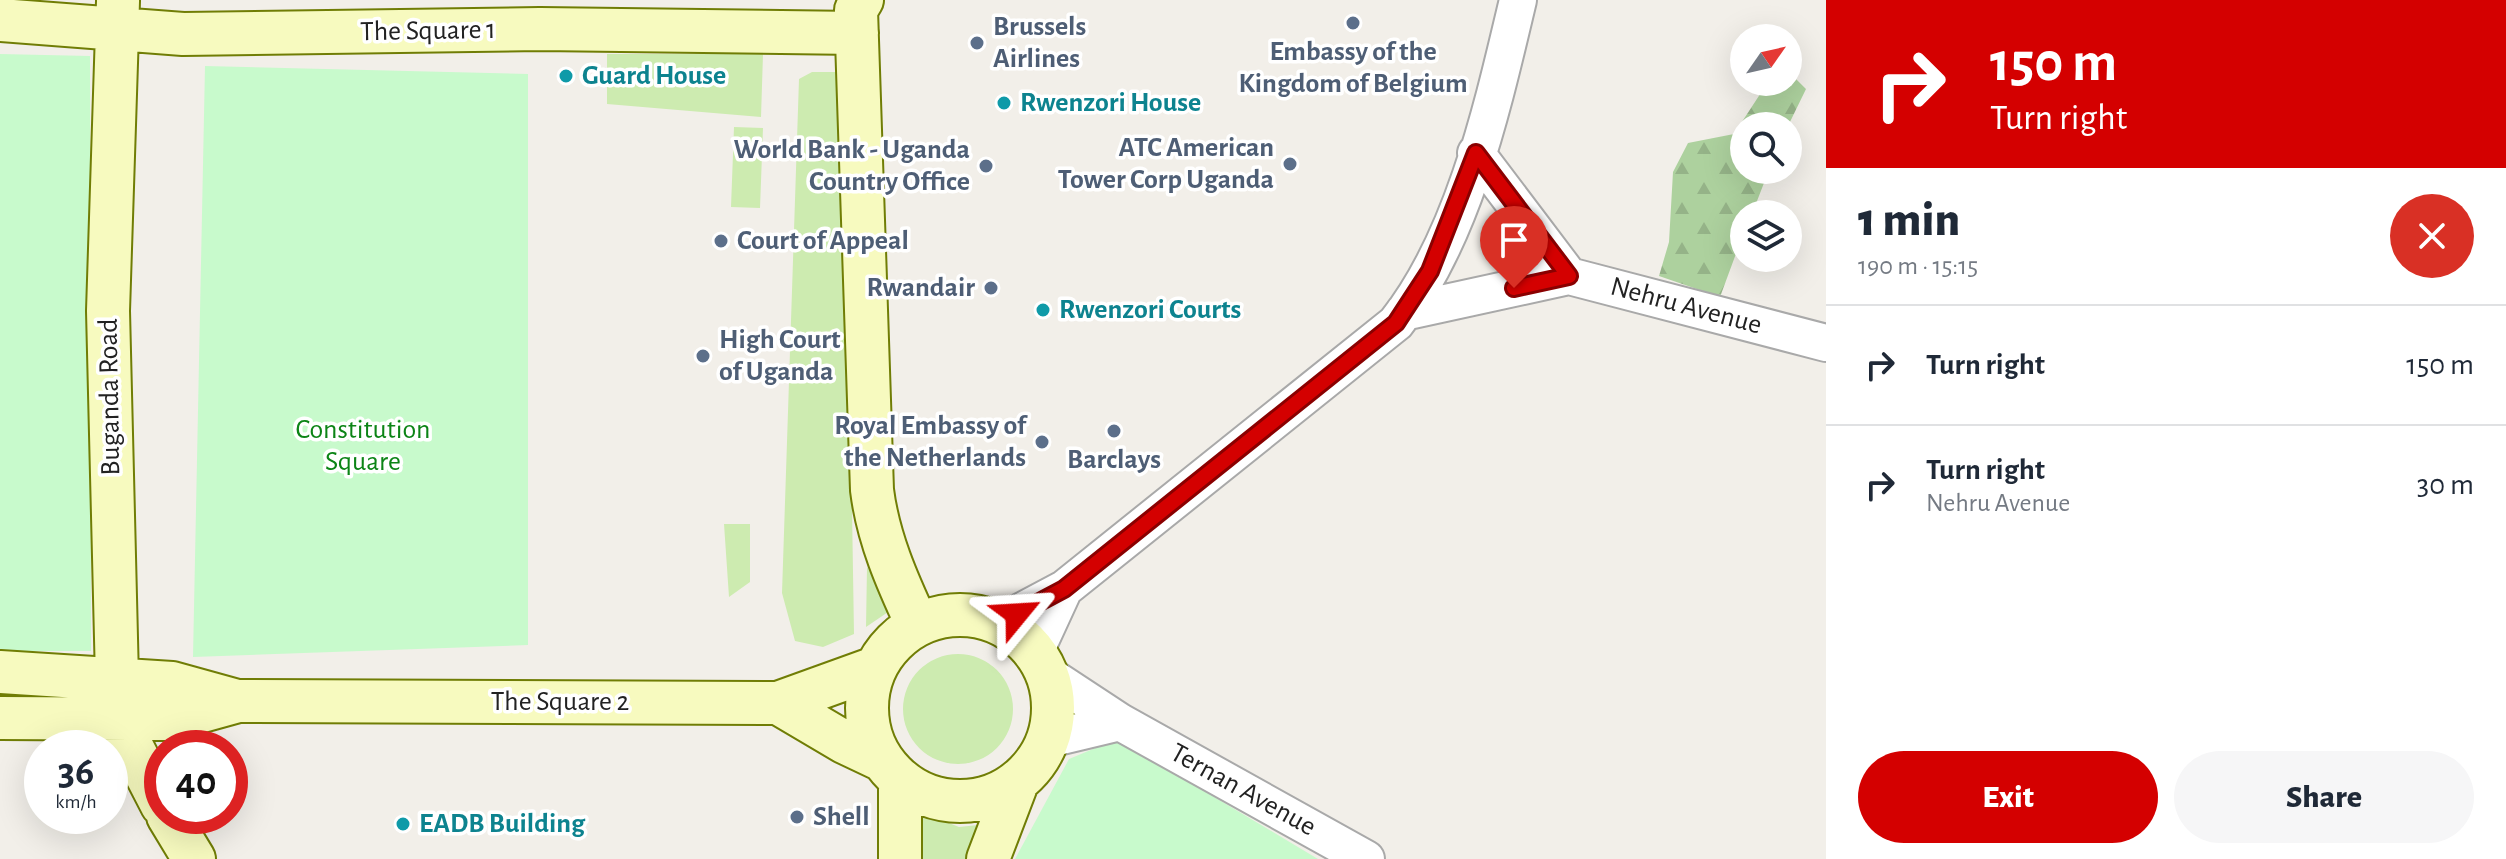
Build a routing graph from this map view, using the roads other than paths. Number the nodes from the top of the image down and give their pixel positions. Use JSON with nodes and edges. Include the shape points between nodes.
{"nodes":[{"id":1,"x":489,"y":0,"type":"edge"},
{"id":2,"x":1518,"y":0,"type":"edge"},
{"id":3,"x":117,"y":13,"type":"edge"},
{"id":4,"x":858,"y":14,"type":"edge"},
{"id":5,"x":0,"y":20,"type":"edge"},
{"id":6,"x":1476,"y":153,"type":"junction"},
{"id":7,"x":1569,"y":276,"type":"junction"},
{"id":8,"x":1404,"y":312,"type":"junction"},
{"id":9,"x":1826,"y":343,"type":"edge"},
{"id":10,"x":1064,"y":589,"type":"junction"},
{"id":11,"x":1000,"y":623,"type":"junction"},
{"id":12,"x":917,"y":624,"type":"junction"},
{"id":13,"x":1041,"y":663,"type":"junction"},
{"id":14,"x":875,"y":668,"type":"junction"},
{"id":15,"x":0,"y":672,"type":"edge"},
{"id":16,"x":117,"y":700,"type":"junction"},
{"id":17,"x":778,"y":703,"type":"junction"},
{"id":18,"x":0,"y":718,"type":"edge"},
{"id":19,"x":1120,"y":722,"type":"junction"},
{"id":20,"x":1049,"y":739,"type":"junction"},
{"id":21,"x":144,"y":763,"type":"edge"},
{"id":22,"x":891,"y":770,"type":"junction"},
{"id":23,"x":1017,"y":783,"type":"junction"},
{"id":24,"x":180,"y":834,"type":"edge"},
{"id":25,"x":194,"y":859,"type":"edge"},
{"id":26,"x":900,"y":859,"type":"edge"},
{"id":27,"x":988,"y":859,"type":"edge"},
{"id":28,"x":1366,"y":859,"type":"edge"}],
"edges":[{"from":1,"to":4,"type":"main road","name":"The Square 1"},
{"from":2,"to":6,"type":"street"},
{"from":3,"to":4,"type":"main road","name":"The Square 1","via":[[183,34],[540,29]]},
{"from":3,"to":5,"type":"main road","name":"The Square 1"},
{"from":3,"to":16,"type":"main road","name":"Buganda Road","via":[[108,311]]},
{"from":4,"to":12,"type":"main road","via":[[872,490],[883,543]]},
{"from":6,"to":7,"type":"street"},
{"from":6,"to":8,"type":"street","via":[[1440,250]]},
{"from":7,"to":8,"type":"street","name":"Nehru Avenue"},
{"from":7,"to":9,"type":"street","name":"Nehru Avenue"},
{"from":8,"to":10,"type":"street","via":[[1361,354]]},
{"from":10,"to":11,"type":"street"},
{"from":10,"to":13,"type":"street"},
{"from":11,"to":12,"type":"main road","via":[[964,614]]},
{"from":11,"to":13,"type":"main road","via":[[1019,635]]},
{"from":12,"to":14,"type":"main road","via":[[885,650]]},
{"from":13,"to":19,"type":"street","name":"Ternan Avenue"},
{"from":13,"to":20,"type":"main road","via":[[1054,706]]},
{"from":14,"to":17,"type":"main road","name":"The Square 2"},
{"from":14,"to":22,"type":"main road","via":[[867,715]]},
{"from":15,"to":16,"type":"main road","name":"The Square 2"},
{"from":16,"to":17,"type":"main road","name":"The Square 2","via":[[173,719],[238,701]]},
{"from":16,"to":18,"type":"main road","name":"The Square 2"},
{"from":16,"to":21,"type":"main road","name":"Buganda Road"},
{"from":17,"to":22,"type":"main road"},
{"from":19,"to":20,"type":"street"},
{"from":19,"to":28,"type":"street","name":"Ternan Avenue"},
{"from":20,"to":23,"type":"main road"},
{"from":22,"to":23,"type":"main road","via":[[922,793],[946,801],[996,795]]},
{"from":22,"to":26,"type":"main road"},
{"from":23,"to":27,"type":"main road"},
{"from":24,"to":25,"type":"main road","name":"Buganda Road"}]}
